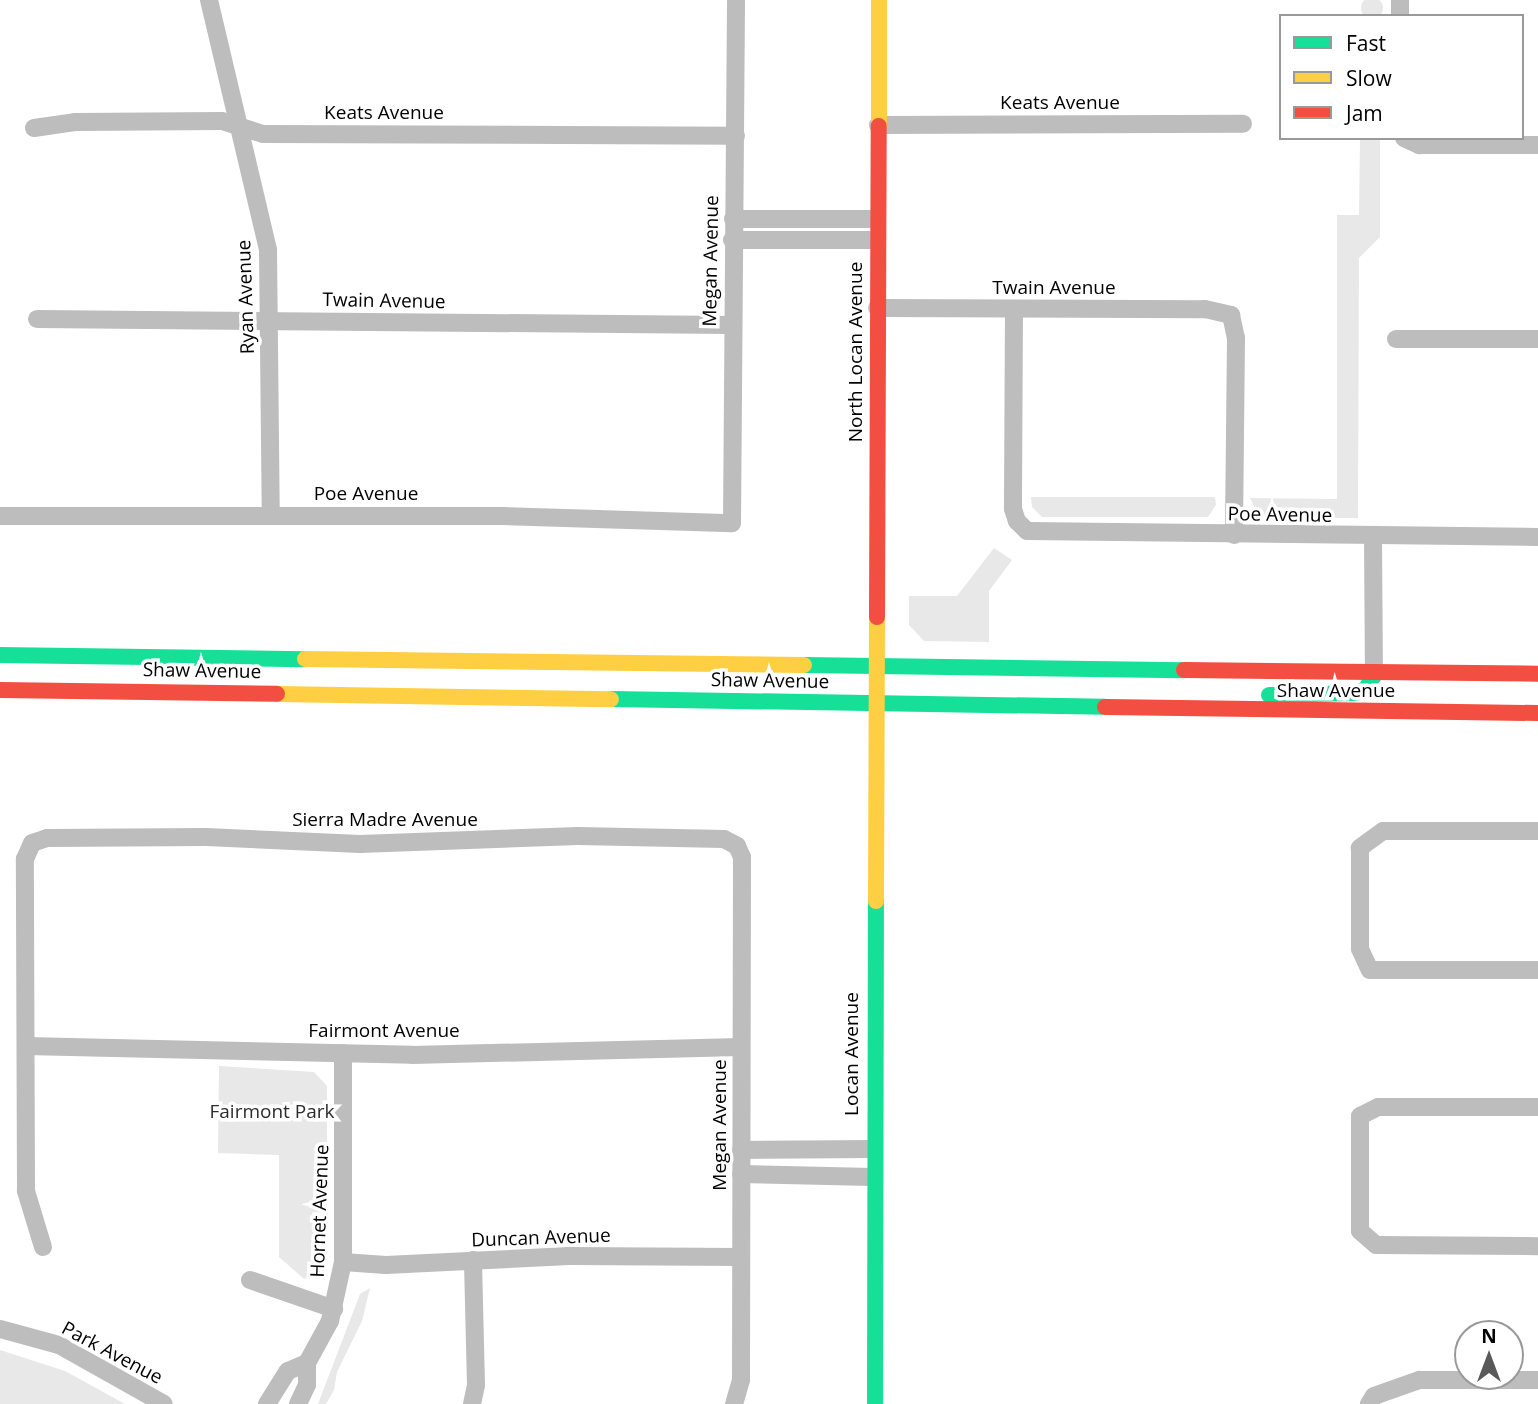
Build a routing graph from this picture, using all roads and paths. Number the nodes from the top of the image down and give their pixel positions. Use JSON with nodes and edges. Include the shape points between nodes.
{"nodes":[{"id":1,"x":209,"y":0,"type":"edge"},
{"id":2,"x":736,"y":0,"type":"edge"},
{"id":3,"x":879,"y":0,"type":"edge"},
{"id":4,"x":1243,"y":124,"type":"dead end"},
{"id":5,"x":878,"y":125,"type":"junction"},
{"id":6,"x":243,"y":127,"type":"junction"},
{"id":7,"x":34,"y":128,"type":"dead end"},
{"id":8,"x":736,"y":136,"type":"junction"},
{"id":9,"x":1406,"y":140,"type":"edge"},
{"id":10,"x":1538,"y":145,"type":"edge"},
{"id":11,"x":733,"y":219,"type":"junction"},
{"id":12,"x":877,"y":219,"type":"junction"},
{"id":13,"x":732,"y":240,"type":"junction"},
{"id":14,"x":877,"y":240,"type":"junction"},
{"id":15,"x":877,"y":308,"type":"junction"},
{"id":16,"x":1014,"y":309,"type":"junction"},
{"id":17,"x":37,"y":319,"type":"dead end"},
{"id":18,"x":270,"y":321,"type":"junction"},
{"id":19,"x":731,"y":325,"type":"junction"},
{"id":20,"x":1396,"y":339,"type":"dead end"},
{"id":21,"x":1538,"y":339,"type":"edge"},
{"id":22,"x":271,"y":515,"type":"junction"},
{"id":23,"x":0,"y":516,"type":"edge"},
{"id":24,"x":732,"y":523,"type":"joint"},
{"id":25,"x":1234,"y":535,"type":"junction"},
{"id":26,"x":1373,"y":537,"type":"junction"},
{"id":27,"x":1538,"y":537,"type":"edge"},
{"id":28,"x":0,"y":655,"type":"edge"},
{"id":29,"x":877,"y":666,"type":"junction"},
{"id":30,"x":1538,"y":674,"type":"edge"},
{"id":31,"x":1374,"y":675,"type":"junction"},
{"id":32,"x":0,"y":690,"type":"edge"},
{"id":33,"x":876,"y":705,"type":"junction"},
{"id":34,"x":1155,"y":711,"type":"junction"},
{"id":35,"x":1538,"y":713,"type":"edge"},
{"id":36,"x":1538,"y":831,"type":"edge"},
{"id":37,"x":737,"y":846,"type":"joint"},
{"id":38,"x":1538,"y":970,"type":"edge"},
{"id":39,"x":26,"y":1046,"type":"junction"},
{"id":40,"x":741,"y":1047,"type":"junction"},
{"id":41,"x":344,"y":1053,"type":"junction"},
{"id":42,"x":1538,"y":1107,"type":"edge"},
{"id":43,"x":873,"y":1149,"type":"junction"},
{"id":44,"x":741,"y":1150,"type":"junction"},
{"id":45,"x":741,"y":1174,"type":"junction"},
{"id":46,"x":872,"y":1177,"type":"junction"},
{"id":47,"x":1538,"y":1246,"type":"edge"},
{"id":48,"x":43,"y":1247,"type":"dead end"},
{"id":49,"x":741,"y":1257,"type":"junction"},
{"id":50,"x":473,"y":1260,"type":"junction"},
{"id":51,"x":343,"y":1262,"type":"junction"},
{"id":52,"x":250,"y":1280,"type":"dead end"},
{"id":53,"x":334,"y":1309,"type":"junction"},
{"id":54,"x":0,"y":1329,"type":"edge"},
{"id":55,"x":307,"y":1363,"type":"junction"},
{"id":56,"x":1538,"y":1380,"type":"edge"},
{"id":57,"x":164,"y":1404,"type":"edge"},
{"id":58,"x":267,"y":1404,"type":"edge"},
{"id":59,"x":298,"y":1404,"type":"edge"},
{"id":60,"x":472,"y":1404,"type":"edge"},
{"id":61,"x":734,"y":1404,"type":"edge"},
{"id":62,"x":874,"y":1404,"type":"edge"},
{"id":63,"x":1369,"y":1404,"type":"edge"}],
"edges":[{"from":1,"to":6,"type":"street","name":"Ryan Avenue","via":[[219,54]]},
{"from":2,"to":8,"type":"street","name":"Megan Avenue"},
{"from":3,"to":5,"type":"main road","name":"North Locan Avenue"},
{"from":4,"to":5,"type":"street","name":"Keats Avenue"},
{"from":5,"to":12,"type":"main road","name":"North Locan Avenue"},
{"from":6,"to":7,"type":"street","name":"Keats Avenue","via":[[222,121],[75,122]]},
{"from":6,"to":8,"type":"street","name":"Keats Avenue","via":[[263,134]]},
{"from":6,"to":18,"type":"street","name":"Ryan Avenue","via":[[268,250]]},
{"from":8,"to":11,"type":"street","name":"Megan Avenue"},
{"from":9,"to":10,"type":"street","via":[[1419,145]]},
{"from":11,"to":12,"type":"street"},
{"from":11,"to":13,"type":"street","name":"Megan Avenue"},
{"from":12,"to":14,"type":"main road","name":"North Locan Avenue"},
{"from":13,"to":14,"type":"street"},
{"from":13,"to":19,"type":"street","name":"Megan Avenue"},
{"from":14,"to":15,"type":"main road","name":"North Locan Avenue"},
{"from":15,"to":16,"type":"street","name":"Twain Avenue"},
{"from":15,"to":29,"type":"main road","name":"North Locan Avenue"},
{"from":16,"to":25,"type":"street","name":"Poe Avenue","via":[[1013,509],[1022,528],[1043,534]]},
{"from":16,"to":25,"type":"street","name":"Twain Avenue","via":[[1205,310],[1231,315],[1236,338]]},
{"from":17,"to":18,"type":"street","name":"Twain Avenue"},
{"from":18,"to":19,"type":"street","name":"Twain Avenue"},
{"from":18,"to":22,"type":"street","name":"Ryan Avenue"},
{"from":19,"to":24,"type":"street","name":"Megan Avenue"},
{"from":20,"to":21,"type":"street"},
{"from":22,"to":23,"type":"street","name":"Poe Avenue"},
{"from":22,"to":24,"type":"street","name":"Poe Avenue"},
{"from":25,"to":26,"type":"street","name":"Poe Avenue"},
{"from":26,"to":27,"type":"street","name":"Poe Avenue"},
{"from":26,"to":31,"type":"street"},
{"from":28,"to":29,"type":"main road","name":"Shaw Avenue"},
{"from":29,"to":31,"type":"main road","name":"Shaw Avenue"},
{"from":29,"to":33,"type":"main road","name":"North Locan Avenue"},
{"from":30,"to":31,"type":"main road","name":"Shaw Avenue"},
{"from":31,"to":34,"type":"main road","via":[[1365,690],[1356,694],[1224,696]]},
{"from":32,"to":33,"type":"main road","name":"Shaw Avenue"},
{"from":33,"to":34,"type":"main road","name":"Shaw Avenue"},
{"from":33,"to":43,"type":"main road","name":"Locan Avenue"},
{"from":34,"to":35,"type":"main road","name":"Shaw Avenue"},
{"from":36,"to":38,"type":"street","via":[[1383,831],[1360,848],[1360,949],[1370,970]]},
{"from":37,"to":39,"type":"street","name":"Sierra Madre Avenue","via":[[724,839],[578,836],[449,844],[47,838],[32,843],[25,859]]},
{"from":37,"to":40,"type":"street","name":"Megan Avenue","via":[[742,857]]},
{"from":39,"to":41,"type":"street","name":"Fairmont Avenue"},
{"from":39,"to":48,"type":"street","via":[[26,1191]]},
{"from":40,"to":41,"type":"street","name":"Fairmont Avenue"},
{"from":40,"to":44,"type":"street","name":"Megan Avenue"},
{"from":41,"to":51,"type":"street","name":"Hornet Avenue"},
{"from":42,"to":47,"type":"street","via":[[1378,1107],[1360,1116],[1360,1231],[1376,1245]]},
{"from":43,"to":44,"type":"street"},
{"from":43,"to":46,"type":"main road","name":"Locan Avenue"},
{"from":44,"to":45,"type":"street","name":"Megan Avenue"},
{"from":45,"to":46,"type":"street"},
{"from":45,"to":49,"type":"street","name":"Megan Avenue"},
{"from":46,"to":62,"type":"main road","name":"Locan Avenue"},
{"from":49,"to":50,"type":"street","name":"Duncan Avenue"},
{"from":49,"to":61,"type":"street","name":"Megan Avenue","via":[[741,1380]]},
{"from":50,"to":51,"type":"street","name":"Duncan Avenue","via":[[386,1265]]},
{"from":50,"to":60,"type":"street","via":[[476,1385]]},
{"from":51,"to":53,"type":"street","name":"Hornet Avenue"},
{"from":52,"to":53,"type":"street"},
{"from":53,"to":55,"type":"street","name":"Hornet Avenue"},
{"from":54,"to":57,"type":"street","name":"Park Avenue","via":[[59,1345]]},
{"from":55,"to":58,"type":"street","name":"Hornet Avenue","via":[[288,1371]]},
{"from":55,"to":59,"type":"street","name":"Hornet Avenue","via":[[307,1385]]},
{"from":56,"to":63,"type":"street","via":[[1419,1380],[1374,1396]]}]}
